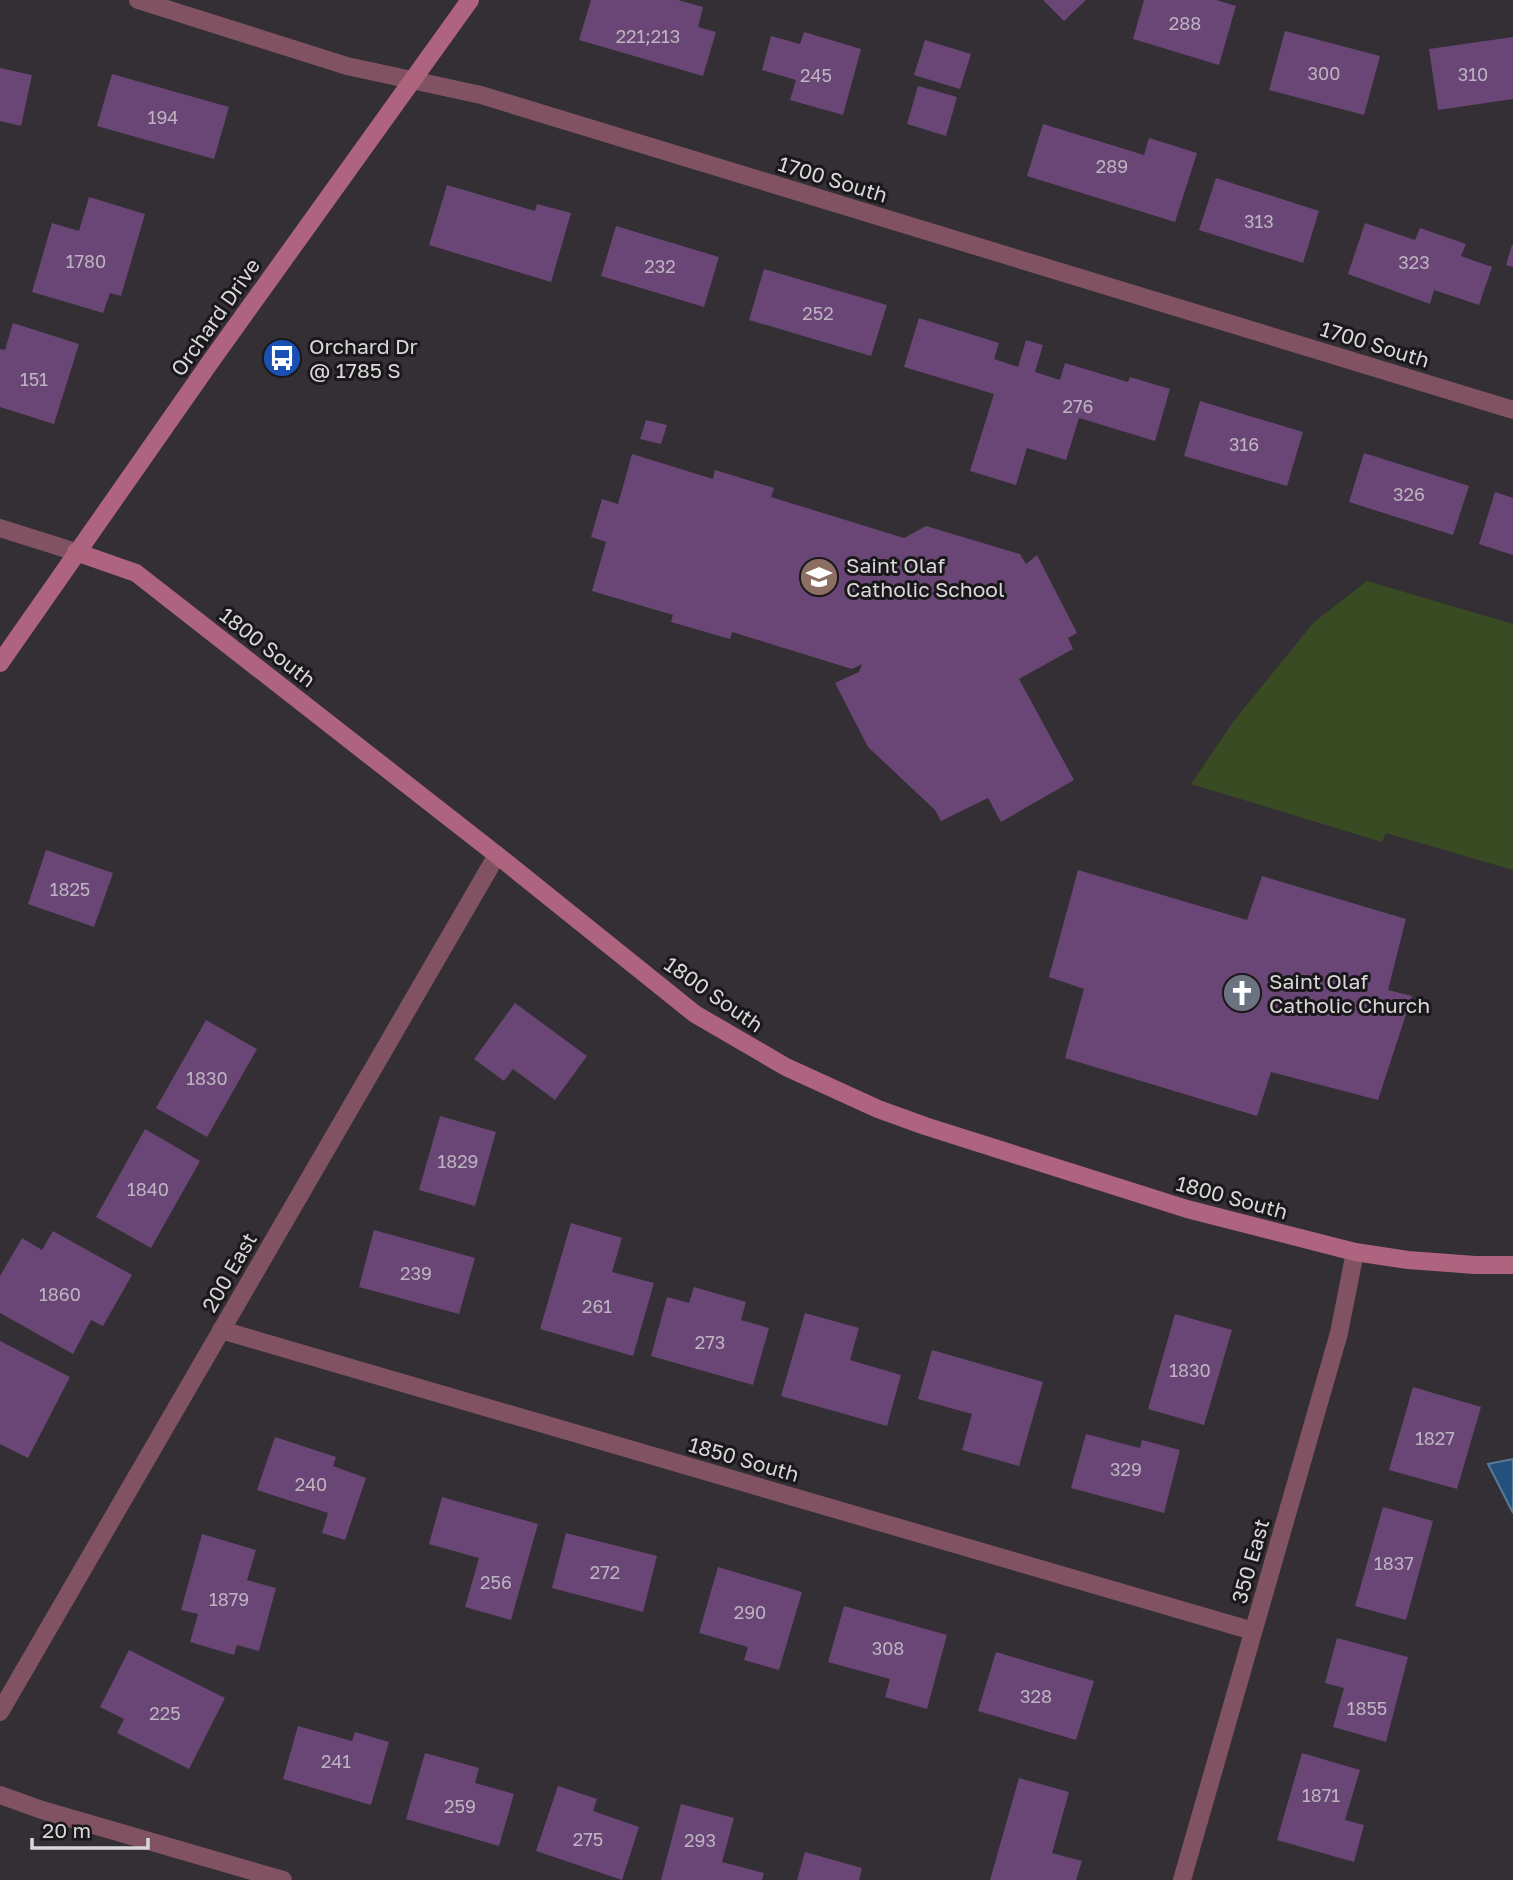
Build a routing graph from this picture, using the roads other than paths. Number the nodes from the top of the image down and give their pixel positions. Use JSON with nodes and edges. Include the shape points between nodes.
{"nodes":[{"id":1,"x":138,"y":0,"type":"edge"},
{"id":2,"x":470,"y":0,"type":"edge"},
{"id":3,"x":412,"y":81,"type":"junction"},
{"id":4,"x":1513,"y":410,"type":"edge"},
{"id":5,"x":0,"y":528,"type":"edge"},
{"id":6,"x":76,"y":552,"type":"junction"},
{"id":7,"x":0,"y":663,"type":"edge"},
{"id":8,"x":497,"y":855,"type":"junction"},
{"id":9,"x":1355,"y":1252,"type":"junction"},
{"id":10,"x":1513,"y":1265,"type":"edge"},
{"id":11,"x":221,"y":1330,"type":"junction"},
{"id":12,"x":1253,"y":1630,"type":"junction"},
{"id":13,"x":0,"y":1712,"type":"edge"},
{"id":14,"x":0,"y":1795,"type":"edge"},
{"id":15,"x":284,"y":1880,"type":"edge"},
{"id":16,"x":1182,"y":1880,"type":"edge"}],
"edges":[{"from":1,"to":3,"type":"street","name":"1700 South","via":[[347,66]]},
{"from":2,"to":3,"type":"main road","name":"Orchard Drive"},
{"from":3,"to":4,"type":"street","name":"1700 South","via":[[481,95]]},
{"from":3,"to":6,"type":"main road","name":"Orchard Drive"},
{"from":5,"to":6,"type":"street","name":"1800 South"},
{"from":6,"to":7,"type":"main road","name":"Orchard Drive"},
{"from":6,"to":8,"type":"main road","name":"1800 South","via":[[136,573]]},
{"from":8,"to":9,"type":"main road","name":"1800 South","via":[[695,1014],[831,1089],[925,1126],[1187,1209]]},
{"from":8,"to":11,"type":"street","name":"200 East"},
{"from":9,"to":10,"type":"main road","name":"1800 South","via":[[1408,1261]]},
{"from":9,"to":12,"type":"street","name":"350 East","via":[[1339,1333]]},
{"from":11,"to":12,"type":"street","name":"1850 South"},
{"from":11,"to":13,"type":"street","name":"200 East"},
{"from":12,"to":16,"type":"street","name":"350 East"},
{"from":14,"to":15,"type":"street"}]}
